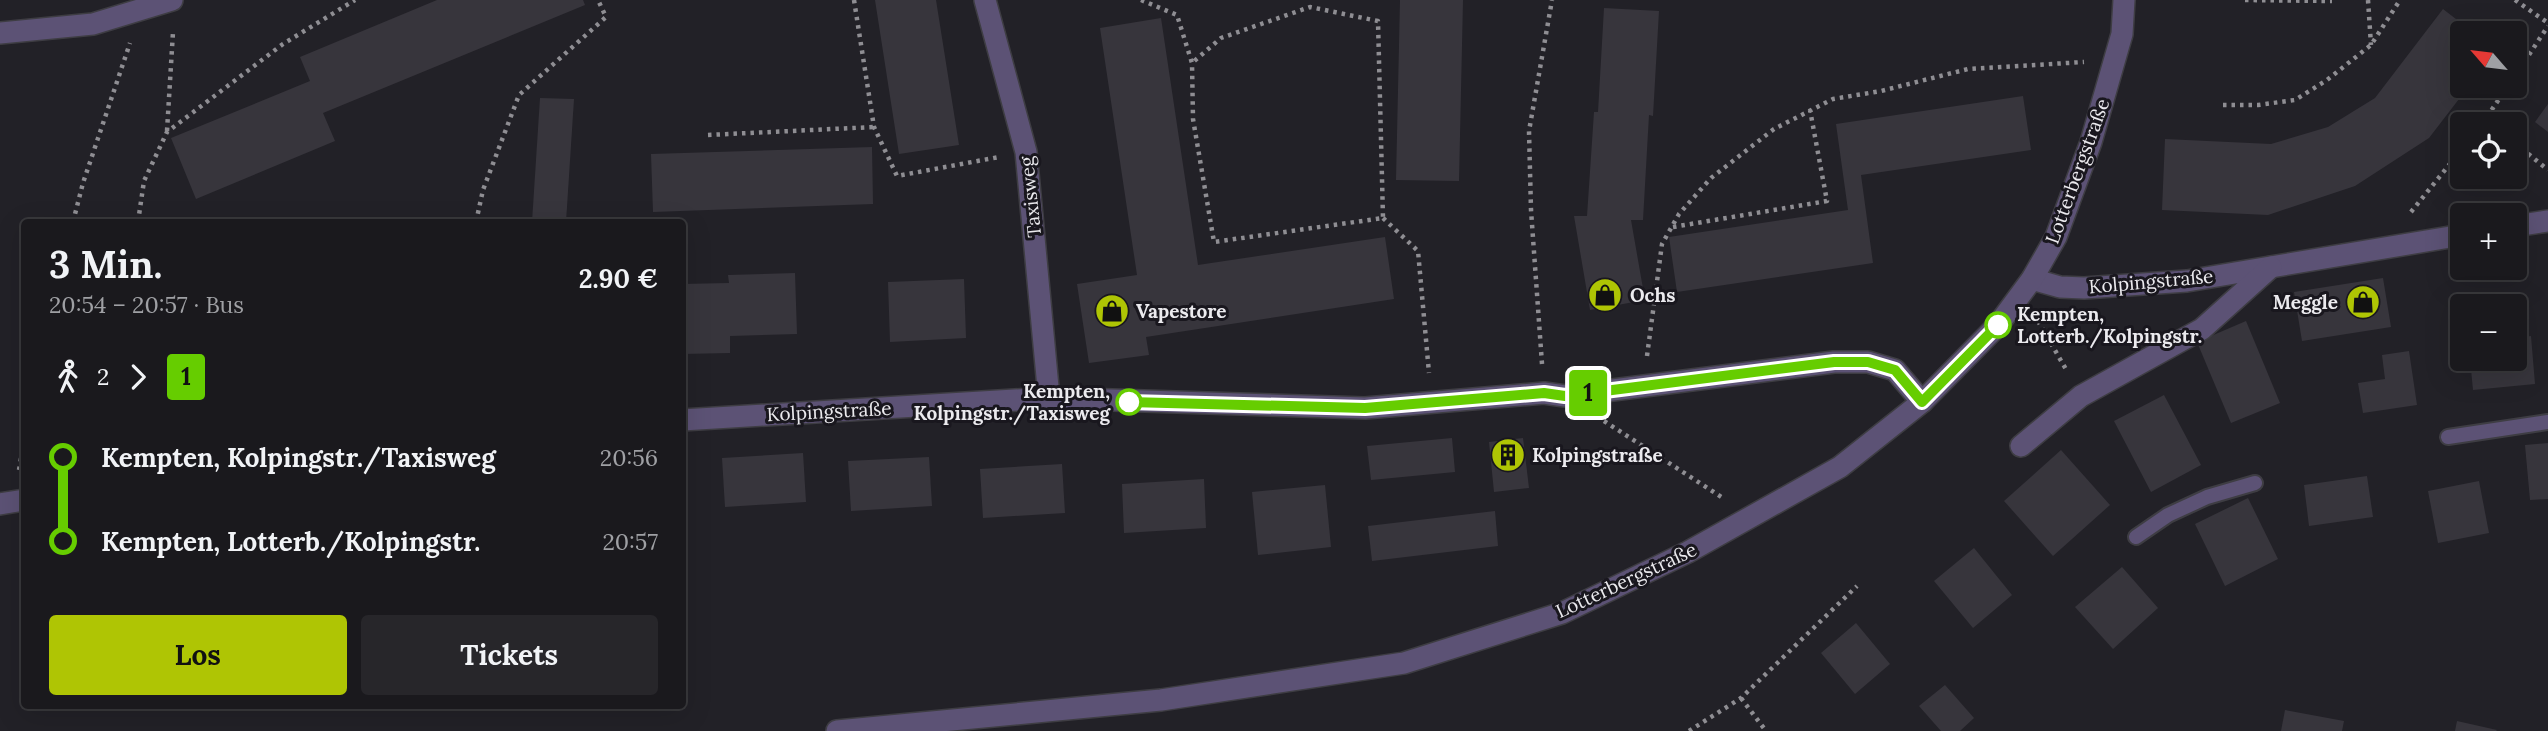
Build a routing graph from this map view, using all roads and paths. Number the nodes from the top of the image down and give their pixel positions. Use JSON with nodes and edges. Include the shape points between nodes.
{"nodes":[{"id":1,"x":172,"y":0,"type":"edge"},
{"id":2,"x":355,"y":0,"type":"edge"},
{"id":3,"x":598,"y":0,"type":"edge"},
{"id":4,"x":854,"y":0,"type":"edge"},
{"id":5,"x":985,"y":0,"type":"edge"},
{"id":6,"x":1141,"y":0,"type":"edge"},
{"id":7,"x":1552,"y":0,"type":"edge"},
{"id":8,"x":2124,"y":0,"type":"edge"},
{"id":9,"x":2245,"y":0,"type":"edge"},
{"id":10,"x":2368,"y":0,"type":"edge"},
{"id":11,"x":2400,"y":0,"type":"edge"},
{"id":12,"x":2515,"y":0,"type":"edge"},
{"id":13,"x":2332,"y":1,"type":"edge"},
{"id":14,"x":141,"y":11,"type":"junction"},
{"id":15,"x":2548,"y":25,"type":"edge"},
{"id":16,"x":173,"y":26,"type":"dead end"},
{"id":17,"x":0,"y":33,"type":"edge"},
{"id":18,"x":2371,"y":45,"type":"junction"},
{"id":19,"x":2527,"y":57,"type":"edge"},
{"id":20,"x":2114,"y":61,"type":"junction"},
{"id":21,"x":1192,"y":63,"type":"junction"},
{"id":22,"x":2223,"y":105,"type":"dead end"},
{"id":23,"x":1810,"y":110,"type":"junction"},
{"id":24,"x":874,"y":127,"type":"junction"},
{"id":25,"x":167,"y":132,"type":"junction"},
{"id":26,"x":708,"y":135,"type":"dead end"},
{"id":27,"x":1026,"y":152,"type":"junction"},
{"id":28,"x":2527,"y":153,"type":"edge"},
{"id":29,"x":2450,"y":164,"type":"edge"},
{"id":30,"x":2548,"y":170,"type":"edge"},
{"id":31,"x":1383,"y":218,"type":"junction"},
{"id":32,"x":74,"y":219,"type":"edge"},
{"id":33,"x":138,"y":219,"type":"edge"},
{"id":34,"x":477,"y":219,"type":"edge"},
{"id":35,"x":2548,"y":221,"type":"edge"},
{"id":36,"x":2527,"y":224,"type":"edge"},
{"id":37,"x":1672,"y":227,"type":"junction"},
{"id":38,"x":2450,"y":237,"type":"edge"},
{"id":39,"x":2395,"y":246,"type":"junction"},
{"id":40,"x":2271,"y":267,"type":"junction"},
{"id":41,"x":2027,"y":286,"type":"junction"},
{"id":42,"x":1643,"y":385,"type":"junction"},
{"id":43,"x":1554,"y":394,"type":"junction"},
{"id":44,"x":2081,"y":396,"type":"junction"},
{"id":45,"x":1049,"y":398,"type":"junction"},
{"id":46,"x":1429,"y":402,"type":"junction"},
{"id":47,"x":1922,"y":402,"type":"junction"},
{"id":48,"x":686,"y":420,"type":"edge"},
{"id":49,"x":2548,"y":422,"type":"edge"},
{"id":50,"x":2448,"y":437,"type":"dead end"},
{"id":51,"x":2021,"y":446,"type":"dead end"},
{"id":52,"x":2255,"y":483,"type":"dead end"},
{"id":53,"x":21,"y":500,"type":"edge"},
{"id":54,"x":0,"y":504,"type":"edge"},
{"id":55,"x":1751,"y":516,"type":"junction"},
{"id":56,"x":2136,"y":537,"type":"dead end"},
{"id":57,"x":1857,"y":586,"type":"dead end"},
{"id":58,"x":1741,"y":698,"type":"junction"},
{"id":59,"x":836,"y":731,"type":"edge"},
{"id":60,"x":1689,"y":731,"type":"edge"},
{"id":61,"x":1766,"y":731,"type":"edge"}],
"edges":[{"from":1,"to":14,"type":"street"},
{"from":2,"to":25,"type":"path","via":[[283,44]]},
{"from":3,"to":34,"type":"path","via":[[606,17],[519,95]]},
{"from":4,"to":24,"type":"path"},
{"from":5,"to":27,"type":"street","name":"Taxisweg"},
{"from":6,"to":21,"type":"path","via":[[1177,15]]},
{"from":7,"to":43,"type":"path","via":[[1529,131],[1531,210]]},
{"from":8,"to":20,"type":"street","name":"Lotterbergstraße","via":[[2122,34]]},
{"from":9,"to":13,"type":"path"},
{"from":10,"to":18,"type":"path"},
{"from":11,"to":18,"type":"path"},
{"from":12,"to":15,"type":"path"},
{"from":14,"to":17,"type":"street","via":[[93,24]]},
{"from":14,"to":32,"type":"path"},
{"from":15,"to":19,"type":"path"},
{"from":16,"to":25,"type":"path"},
{"from":18,"to":22,"type":"path","via":[[2295,100]]},
{"from":20,"to":23,"type":"path","via":[[1968,69],[1833,99]]},
{"from":20,"to":41,"type":"street","name":"Lotterbergstraße","via":[[2091,142],[2056,237]]},
{"from":21,"to":31,"type":"path","via":[[1194,119],[1214,242]]},
{"from":21,"to":31,"type":"path","via":[[1221,38],[1310,7],[1378,21]]},
{"from":23,"to":37,"type":"path","via":[[1774,129],[1711,178]]},
{"from":23,"to":37,"type":"path","via":[[1827,201]]},
{"from":24,"to":26,"type":"path"},
{"from":24,"to":27,"type":"path","via":[[897,176]]},
{"from":25,"to":33,"type":"path","via":[[144,181]]},
{"from":27,"to":45,"type":"street","name":"Taxisweg"},
{"from":28,"to":30,"type":"path"},
{"from":29,"to":39,"type":"path","via":[[2394,234]]},
{"from":31,"to":46,"type":"path","via":[[1418,251]]},
{"from":35,"to":36,"type":"street"},
{"from":37,"to":42,"type":"path","via":[[1662,244]]},
{"from":38,"to":39,"type":"street","name":"Kolpingstraße"},
{"from":39,"to":40,"type":"street","name":"Kolpingstraße"},
{"from":40,"to":41,"type":"street","name":"Kolpingstraße","via":[[2188,281],[2084,288]]},
{"from":40,"to":44,"type":"street","name":"Kolpingstraße","via":[[2202,329]]},
{"from":41,"to":44,"type":"path"},
{"from":41,"to":47,"type":"street","name":"Lotterbergstraße","via":[[1998,325]]},
{"from":42,"to":43,"type":"street","name":"Kolpingstraße"},
{"from":42,"to":47,"type":"street","name":"Kolpingstraße","via":[[1868,362],[1895,370]]},
{"from":43,"to":46,"type":"street","name":"Kolpingstraße"},
{"from":43,"to":55,"type":"path"},
{"from":44,"to":51,"type":"street","name":"Kolpingstraße"},
{"from":45,"to":46,"type":"street","name":"Kolpingstraße","via":[[1365,408]]},
{"from":45,"to":48,"type":"street","name":"Kolpingstraße"},
{"from":47,"to":55,"type":"street","name":"Lotterbergstraße","via":[[1840,467]]},
{"from":49,"to":50,"type":"lane"},
{"from":52,"to":56,"type":"lane","via":[[2207,497]]},
{"from":53,"to":54,"type":"street"},
{"from":55,"to":59,"type":"street","name":"Lotterbergstraße","via":[[1562,613],[1404,663],[1161,699]]},
{"from":57,"to":58,"type":"path"},
{"from":58,"to":60,"type":"path"},
{"from":58,"to":61,"type":"path"}]}
